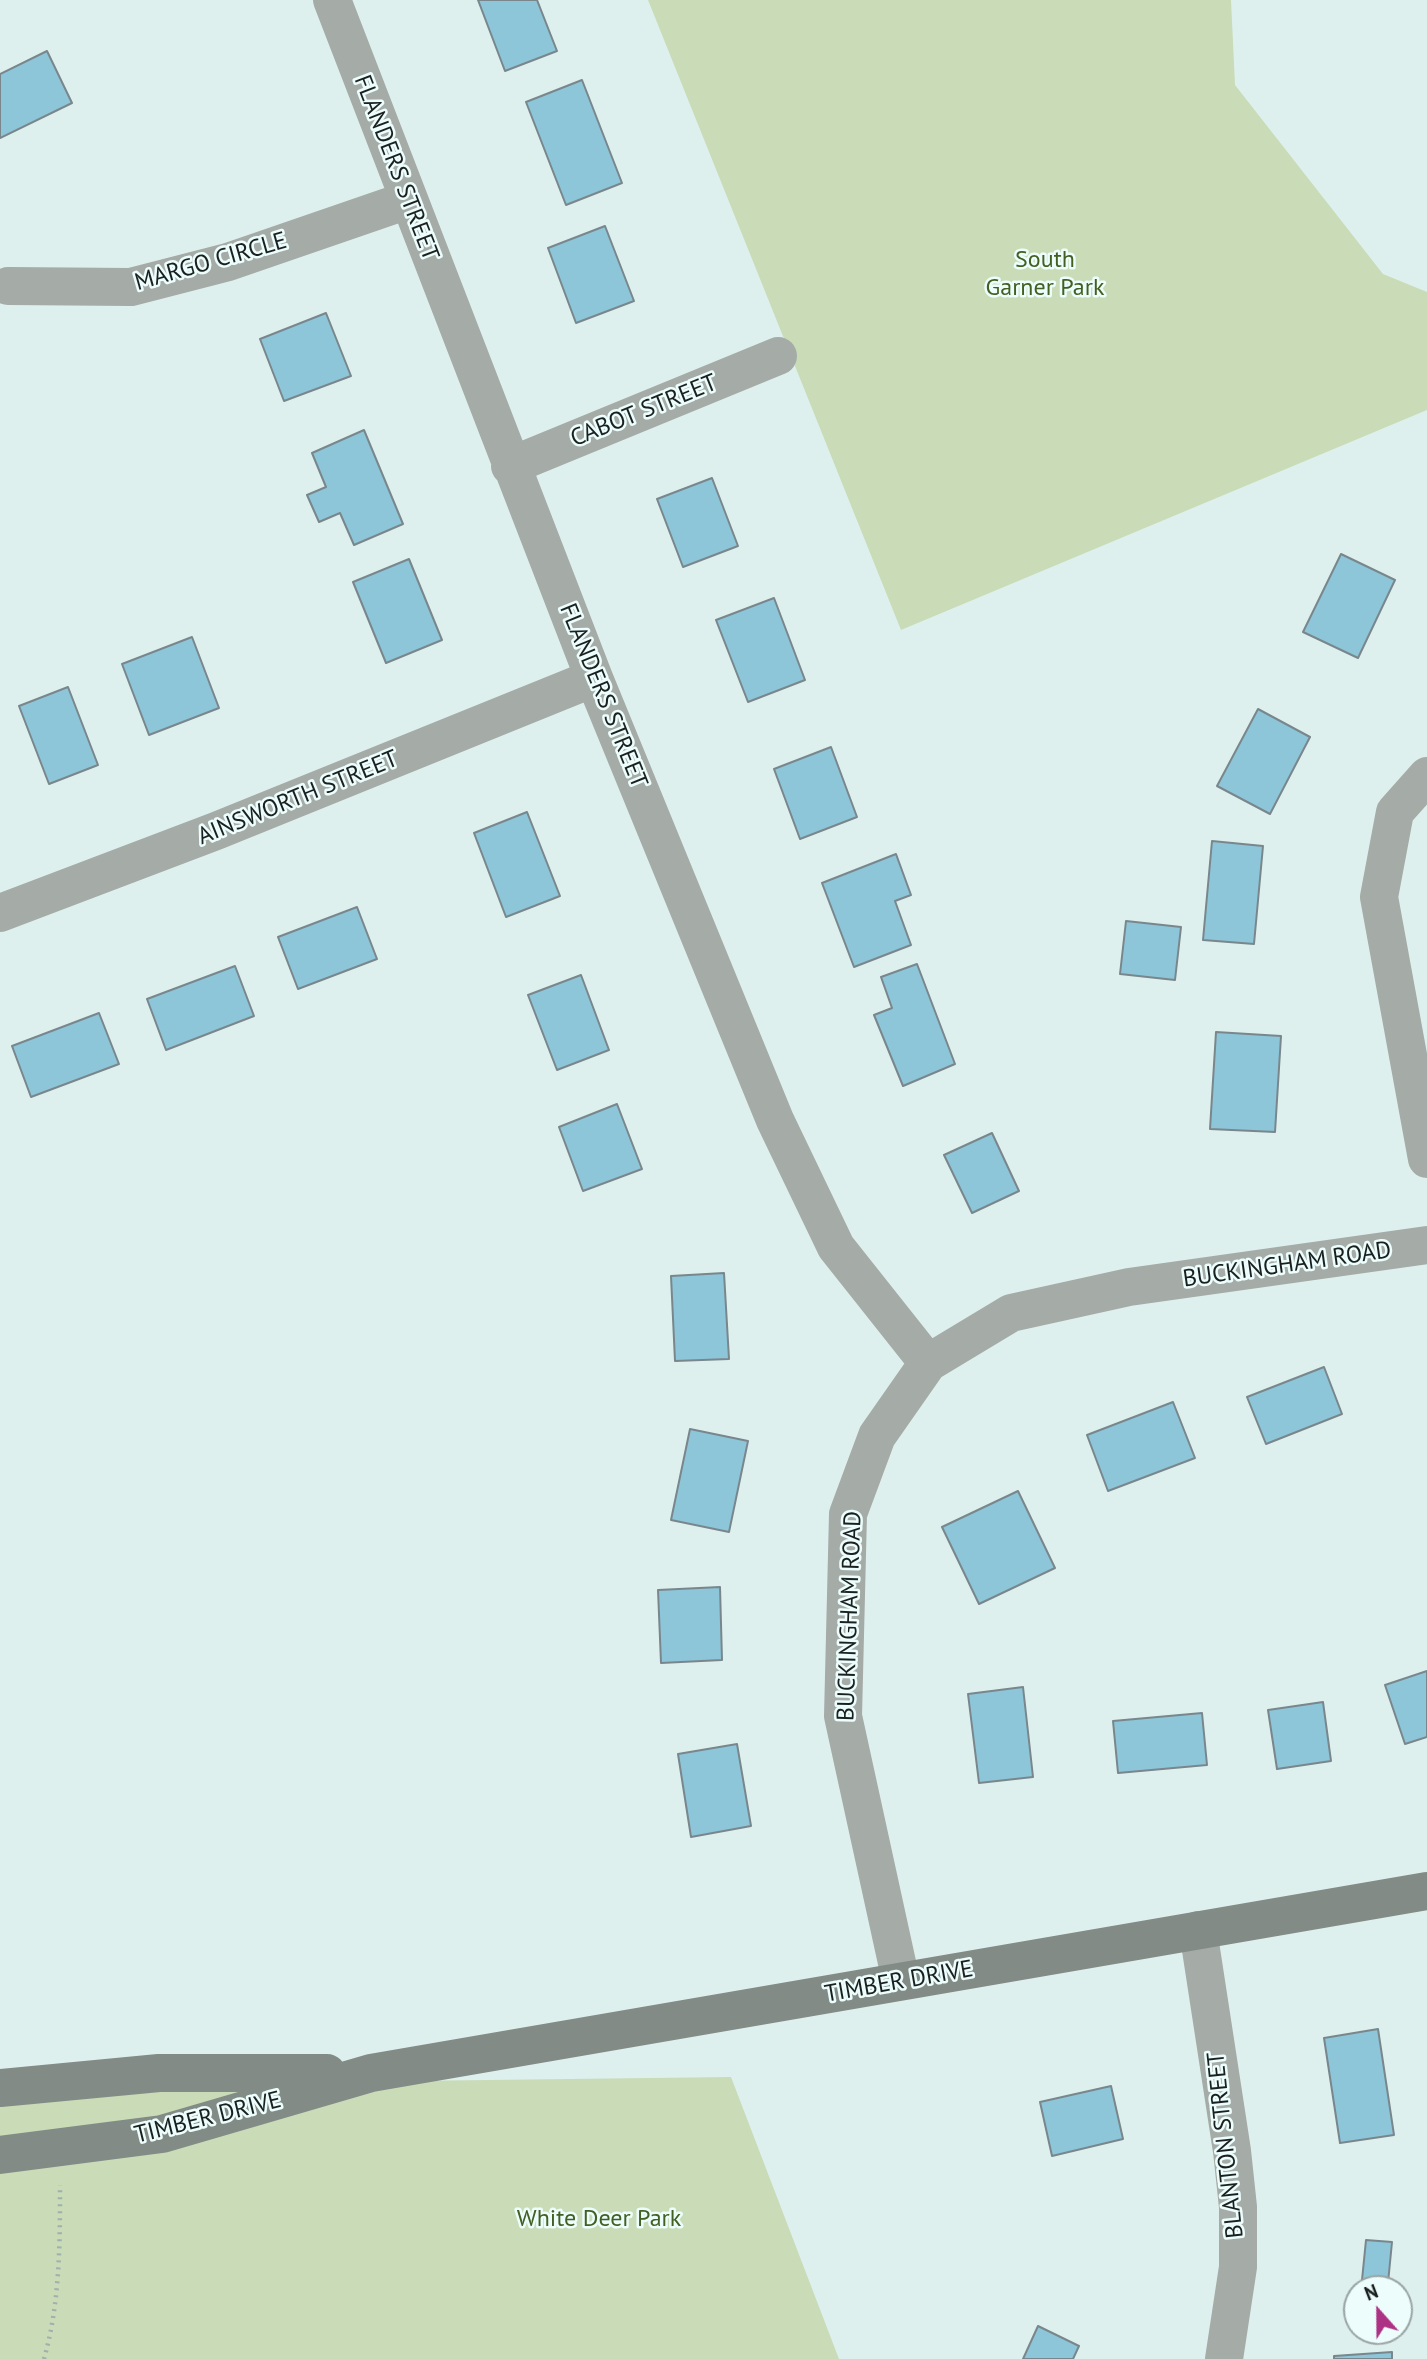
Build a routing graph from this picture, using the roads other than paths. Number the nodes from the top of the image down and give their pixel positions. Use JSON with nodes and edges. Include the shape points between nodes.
{"nodes":[{"id":1,"x":332,"y":0,"type":"edge"},
{"id":2,"x":408,"y":200,"type":"junction"},
{"id":3,"x":8,"y":286,"type":"dead end"},
{"id":4,"x":778,"y":356,"type":"dead end"},
{"id":5,"x":510,"y":466,"type":"junction"},
{"id":6,"x":594,"y":678,"type":"junction"},
{"id":7,"x":1427,"y":776,"type":"edge"},
{"id":8,"x":0,"y":913,"type":"edge"},
{"id":9,"x":1427,"y":1158,"type":"edge"},
{"id":10,"x":1427,"y":1245,"type":"edge"},
{"id":11,"x":928,"y":1363,"type":"junction"},
{"id":12,"x":1427,"y":1891,"type":"edge"},
{"id":13,"x":1198,"y":1930,"type":"junction"},
{"id":14,"x":901,"y":1981,"type":"junction"},
{"id":15,"x":371,"y":2073,"type":"junction"},
{"id":16,"x":0,"y":2088,"type":"edge"},
{"id":17,"x":0,"y":2155,"type":"edge"},
{"id":18,"x":1224,"y":2359,"type":"edge"}],
"edges":[{"from":1,"to":2,"type":"street","name":"FLANDERS STREET"},
{"from":2,"to":3,"type":"street","name":"MARGO CIRCLE","via":[[228,262],[131,287]]},
{"from":2,"to":5,"type":"street","name":"FLANDERS STREET"},
{"from":4,"to":5,"type":"street","name":"CABOT STREET"},
{"from":5,"to":6,"type":"street","name":"FLANDERS STREET"},
{"from":6,"to":8,"type":"street","name":"AINSWORTH STREET"},
{"from":6,"to":11,"type":"street","name":"FLANDERS STREET","via":[[775,1120],[836,1247]]},
{"from":7,"to":9,"type":"street","via":[[1395,812],[1379,897]]},
{"from":10,"to":11,"type":"street","name":"BUCKINGHAM ROAD","via":[[1129,1287],[1012,1313]]},
{"from":11,"to":14,"type":"street","name":"BUCKINGHAM ROAD","via":[[877,1436],[848,1514],[843,1716]]},
{"from":12,"to":13,"type":"main road","name":"TIMBER DRIVE"},
{"from":13,"to":14,"type":"main road","name":"TIMBER DRIVE"},
{"from":13,"to":18,"type":"street","name":"BLANTON STREET","via":[[1238,2207],[1238,2267]]},
{"from":14,"to":15,"type":"main road","name":"TIMBER DRIVE"},
{"from":15,"to":16,"type":"main road","name":"TIMBER DRIVE","via":[[159,2073]]},
{"from":15,"to":17,"type":"main road","name":"TIMBER DRIVE","via":[[162,2134]]}]}
